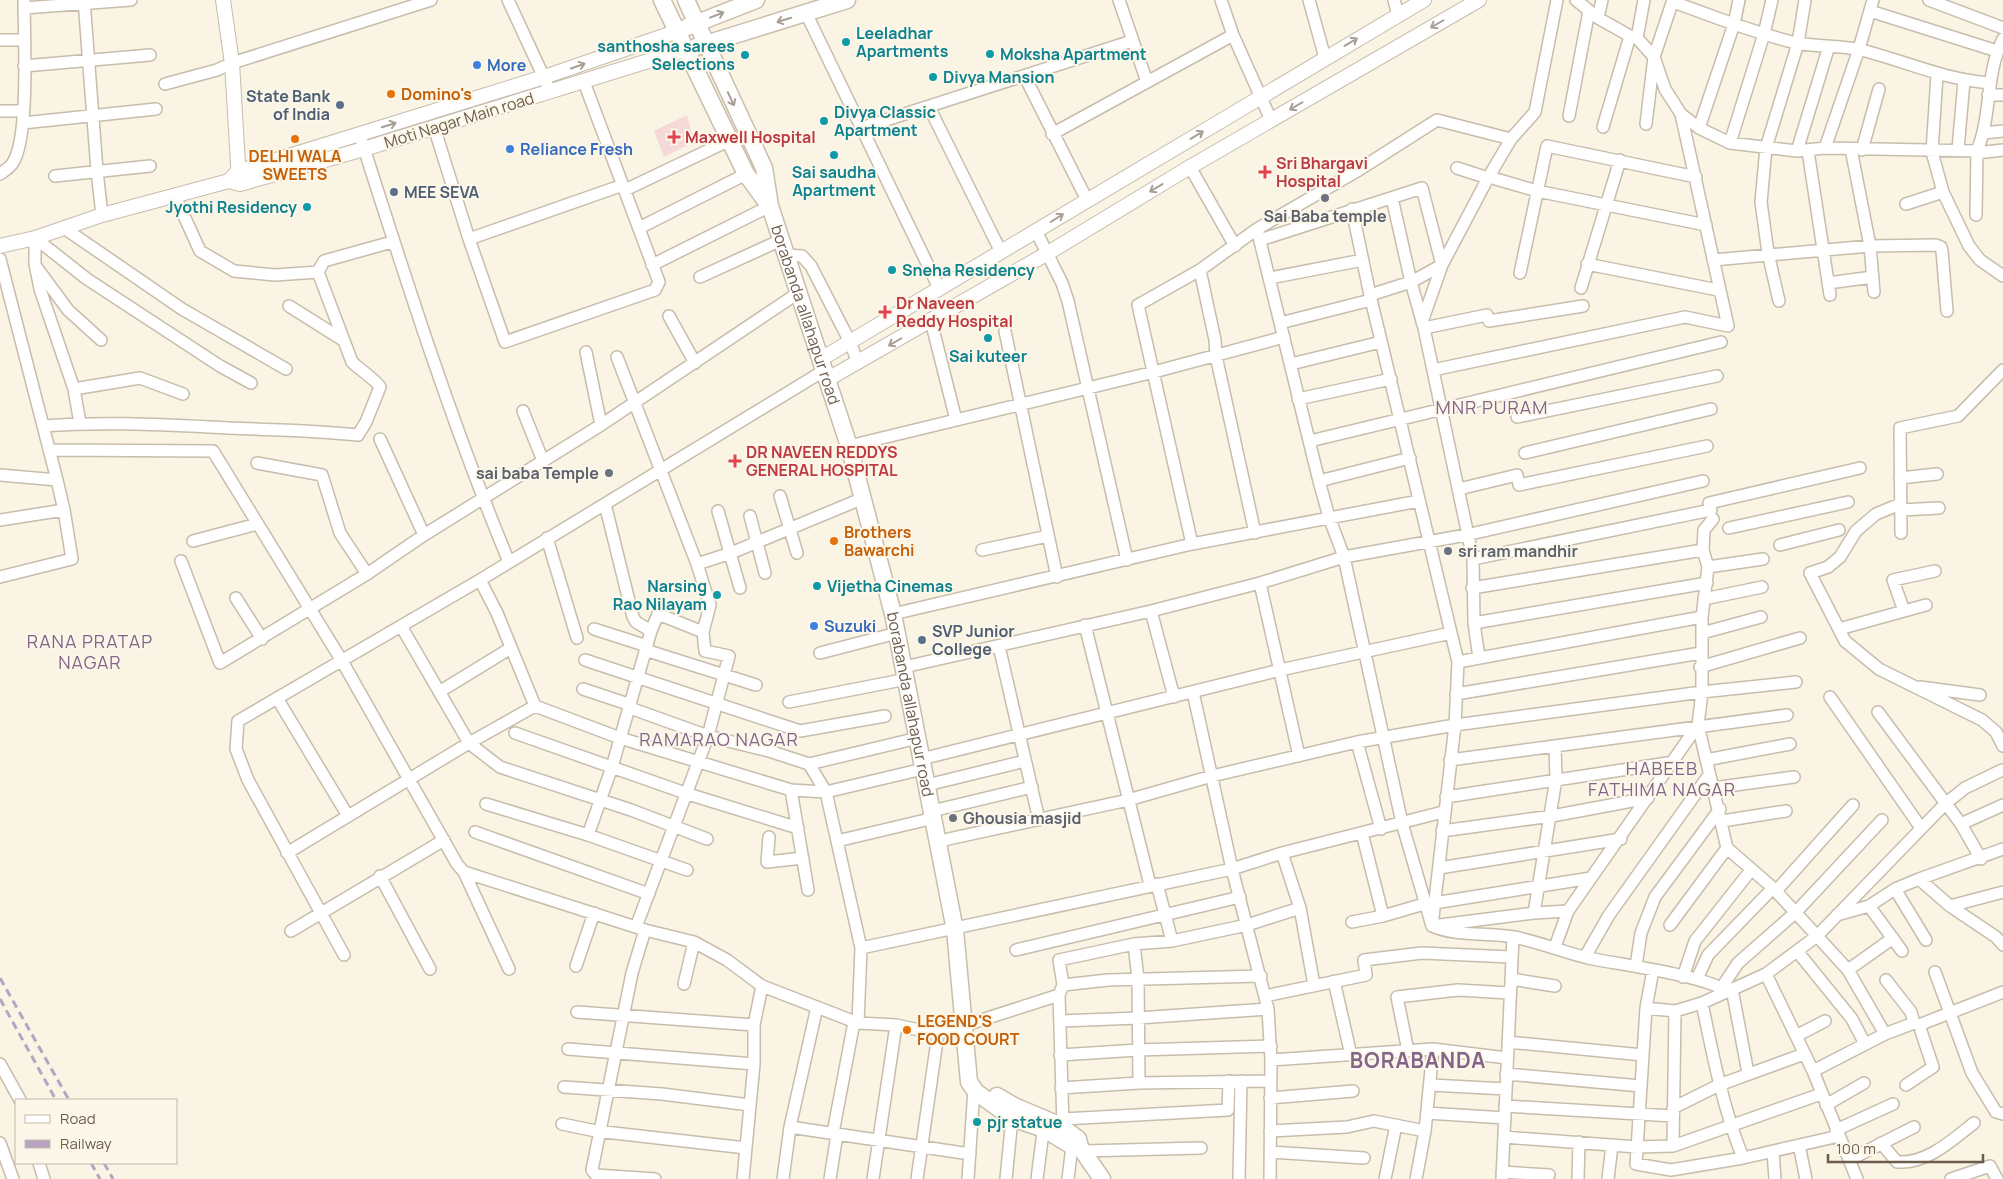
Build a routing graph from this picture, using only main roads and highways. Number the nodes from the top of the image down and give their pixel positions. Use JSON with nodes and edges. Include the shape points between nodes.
{"nodes":[{"id":1,"x":662,"y":0,"type":"edge"},
{"id":2,"x":686,"y":0,"type":"edge"},
{"id":3,"x":756,"y":0,"type":"edge"},
{"id":4,"x":847,"y":0,"type":"edge"},
{"id":5,"x":696,"y":23,"type":"junction"},
{"id":6,"x":678,"y":31,"type":"junction"},
{"id":7,"x":706,"y":44,"type":"junction"},
{"id":8,"x":687,"y":49,"type":"junction"},
{"id":9,"x":770,"y":206,"type":"junction"},
{"id":10,"x":968,"y":1068,"type":"junction"},
{"id":11,"x":1044,"y":1123,"type":"junction"},
{"id":12,"x":1078,"y":1148,"type":"junction"},
{"id":13,"x":1102,"y":1179,"type":"edge"}],
"edges":[{"from":1,"to":6,"type":"main road","name":"borabanda allahapur road"},
{"from":2,"to":5,"type":"main road","name":"borabanda allahapur road"},
{"from":5,"to":3,"type":"main road","one_way":true},
{"from":4,"to":7,"type":"main road","one_way":true},
{"from":5,"to":6,"type":"main road"},
{"from":5,"to":7,"type":"main road","name":"borabanda allahapur road"},
{"from":6,"to":8,"type":"main road","name":"borabanda allahapur road"},
{"from":7,"to":8,"type":"main road"},
{"from":7,"to":9,"type":"main road","name":"borabanda allahapur road","one_way":true,"via":[[764,168]]},
{"from":8,"to":9,"type":"main road","name":"borabanda allahapur road","via":[[746,174]]},
{"from":9,"to":10,"type":"main road","name":"borabanda allahapur road","via":[[849,446],[893,614],[955,930]]},
{"from":10,"to":11,"type":"main road","via":[[977,1074],[988,1090]]},
{"from":10,"to":11,"type":"main road","name":"borabanda allahapur road","via":[[969,1082],[974,1089],[1012,1118]]},
{"from":11,"to":12,"type":"main road"},
{"from":11,"to":12,"type":"main road","via":[[1063,1123],[1078,1139]]},
{"from":12,"to":13,"type":"main road"}]}
